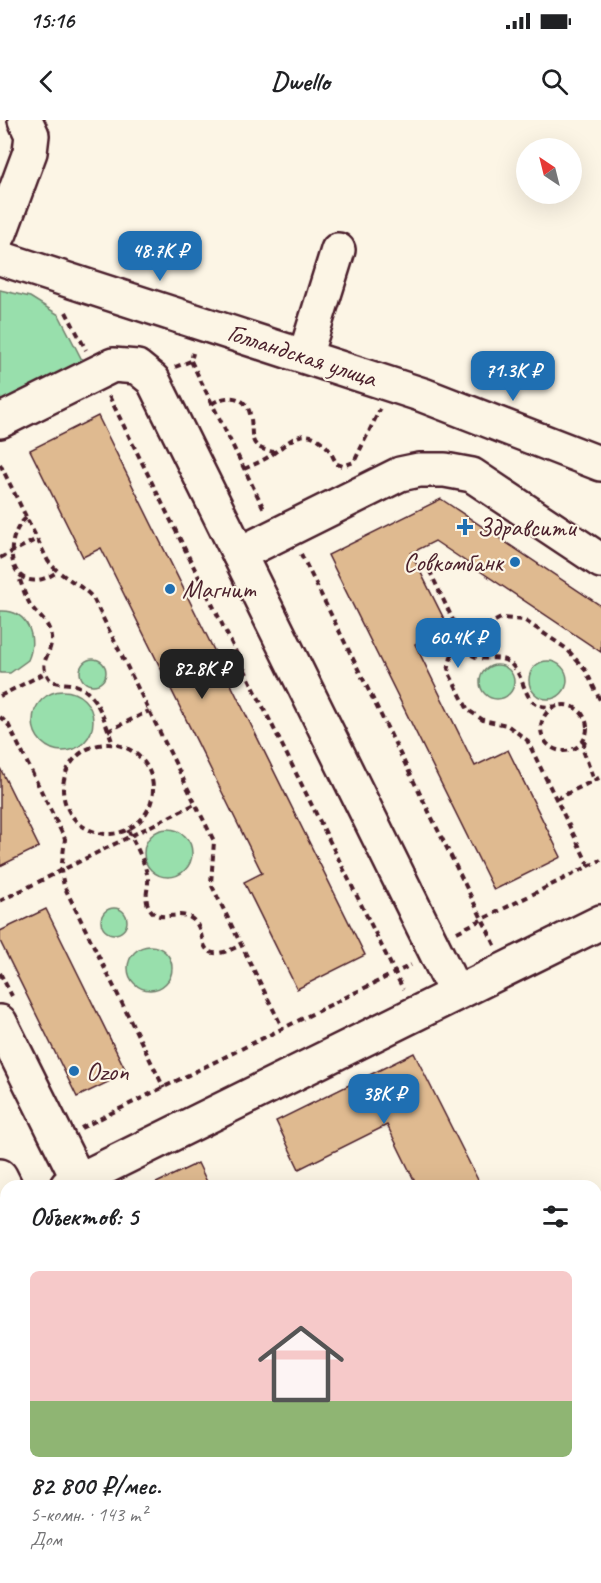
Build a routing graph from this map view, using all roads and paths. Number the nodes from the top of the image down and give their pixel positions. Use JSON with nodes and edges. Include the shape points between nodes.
{"nodes":[{"id":1,"x":25,"y":120,"type":"edge"},
{"id":2,"x":0,"y":233,"type":"edge"},
{"id":3,"x":338,"y":249,"type":"dead end"},
{"id":4,"x":0,"y":258,"type":"edge"},
{"id":5,"x":66,"y":312,"type":"dead end"},
{"id":6,"x":305,"y":356,"type":"junction"},
{"id":7,"x":191,"y":361,"type":"dead end"},
{"id":8,"x":98,"y":373,"type":"junction"},
{"id":9,"x":212,"y":404,"type":"junction"},
{"id":10,"x":381,"y":406,"type":"dead end"},
{"id":11,"x":0,"y":421,"type":"edge"},
{"id":12,"x":276,"y":452,"type":"junction"},
{"id":13,"x":601,"y":464,"type":"edge"},
{"id":14,"x":0,"y":465,"type":"edge"},
{"id":15,"x":244,"y":469,"type":"junction"},
{"id":16,"x":26,"y":518,"type":"junction"},
{"id":17,"x":14,"y":523,"type":"dead end"},
{"id":18,"x":283,"y":532,"type":"junction"},
{"id":19,"x":37,"y":539,"type":"junction"},
{"id":20,"x":1,"y":551,"type":"edge"},
{"id":21,"x":239,"y":554,"type":"junction"},
{"id":22,"x":1,"y":558,"type":"edge"},
{"id":23,"x":425,"y":561,"type":"dead end"},
{"id":24,"x":601,"y":561,"type":"edge"},
{"id":25,"x":4,"y":564,"type":"dead end"},
{"id":26,"x":7,"y":570,"type":"dead end"},
{"id":27,"x":57,"y":572,"type":"junction"},
{"id":28,"x":20,"y":580,"type":"junction"},
{"id":29,"x":463,"y":637,"type":"junction"},
{"id":30,"x":45,"y":674,"type":"junction"},
{"id":31,"x":0,"y":696,"type":"edge"},
{"id":32,"x":601,"y":702,"type":"edge"},
{"id":33,"x":558,"y":706,"type":"junction"},
{"id":34,"x":149,"y":711,"type":"junction"},
{"id":35,"x":0,"y":717,"type":"edge"},
{"id":36,"x":108,"y":731,"type":"junction"},
{"id":37,"x":585,"y":740,"type":"junction"},
{"id":38,"x":113,"y":744,"type":"junction"},
{"id":39,"x":601,"y":777,"type":"edge"},
{"id":40,"x":594,"y":780,"type":"junction"},
{"id":41,"x":556,"y":799,"type":"junction"},
{"id":42,"x":195,"y":804,"type":"junction"},
{"id":43,"x":128,"y":830,"type":"junction"},
{"id":44,"x":131,"y":836,"type":"junction"},
{"id":45,"x":601,"y":860,"type":"edge"},
{"id":46,"x":589,"y":866,"type":"junction"},
{"id":47,"x":61,"y":871,"type":"junction"},
{"id":48,"x":0,"y":901,"type":"edge"},
{"id":49,"x":482,"y":919,"type":"junction"},
{"id":50,"x":601,"y":922,"type":"edge"},
{"id":51,"x":241,"y":945,"type":"junction"},
{"id":52,"x":434,"y":948,"type":"junction"},
{"id":53,"x":506,"y":969,"type":"junction"},
{"id":54,"x":395,"y":973,"type":"junction"},
{"id":55,"x":456,"y":993,"type":"junction"},
{"id":56,"x":415,"y":1014,"type":"junction"},
{"id":57,"x":0,"y":1022,"type":"edge"},
{"id":58,"x":283,"y":1029,"type":"junction"},
{"id":59,"x":164,"y":1088,"type":"junction"},
{"id":60,"x":78,"y":1130,"type":"dead end"},
{"id":61,"x":71,"y":1180,"type":"edge"},
{"id":62,"x":81,"y":1180,"type":"edge"}],
"edges":[{"from":1,"to":2,"type":"street","via":[[32,135],[30,152]]},
{"from":3,"to":6,"type":"street"},
{"from":4,"to":6,"type":"street","name":"Голландская улица"},
{"from":5,"to":8,"type":"path"},
{"from":6,"to":13,"type":"street","name":"Голландская улица","via":[[423,395]]},
{"from":7,"to":9,"type":"path"},
{"from":8,"to":11,"type":"street"},
{"from":8,"to":21,"type":"street","via":[[113,365],[129,365],[146,372],[153,380]]},
{"from":8,"to":54,"type":"path"},
{"from":9,"to":12,"type":"path","via":[[224,397],[244,403],[251,417],[254,442]]},
{"from":9,"to":15,"type":"path"},
{"from":10,"to":12,"type":"path","via":[[357,458],[348,465],[337,464],[324,443],[307,436],[287,440]]},
{"from":12,"to":15,"type":"path"},
{"from":14,"to":16,"type":"path"},
{"from":15,"to":18,"type":"path"},
{"from":16,"to":17,"type":"path"},
{"from":16,"to":19,"type":"path"},
{"from":18,"to":21,"type":"street"},
{"from":18,"to":24,"type":"street","via":[[400,474],[445,470],[472,475]]},
{"from":18,"to":49,"type":"path"},
{"from":19,"to":22,"type":"path"},
{"from":19,"to":27,"type":"path"},
{"from":20,"to":22,"type":"path"},
{"from":21,"to":52,"type":"street"},
{"from":22,"to":25,"type":"path"},
{"from":23,"to":29,"type":"path"},
{"from":26,"to":28,"type":"path"},
{"from":27,"to":28,"type":"path","via":[[45,580]]},
{"from":27,"to":34,"type":"path","via":[[93,598]]},
{"from":28,"to":30,"type":"path","via":[[26,598],[50,630],[52,640],[44,663]]},
{"from":29,"to":32,"type":"path","via":[[501,618],[524,620],[567,649],[586,671]]},
{"from":29,"to":33,"type":"path","via":[[473,657],[505,660],[513,666],[535,704]]},
{"from":29,"to":41,"type":"path","via":[[452,653],[448,671],[468,710],[483,720],[507,725],[527,740]]},
{"from":30,"to":31,"type":"path"},
{"from":30,"to":36,"type":"path","via":[[51,681],[86,691],[101,712]]},
{"from":33,"to":37,"type":"path","via":[[576,708],[583,714],[588,722]]},
{"from":33,"to":37,"type":"path","via":[[544,717],[541,725],[546,743],[561,752],[571,751]]},
{"from":34,"to":36,"type":"path"},
{"from":34,"to":42,"type":"path"},
{"from":35,"to":47,"type":"path","via":[[8,724],[64,839]]},
{"from":36,"to":38,"type":"path"},
{"from":37,"to":40,"type":"path","via":[[583,750]]},
{"from":38,"to":43,"type":"path","via":[[142,759],[151,774],[150,806]]},
{"from":38,"to":43,"type":"path","via":[[96,746],[70,765],[64,780],[64,797],[70,813],[81,825],[112,834]]},
{"from":39,"to":40,"type":"path"},
{"from":40,"to":41,"type":"path"},
{"from":41,"to":46,"type":"path"},
{"from":42,"to":44,"type":"path"},
{"from":42,"to":51,"type":"path","via":[[214,841],[211,884]]},
{"from":43,"to":44,"type":"path"},
{"from":44,"to":47,"type":"path"},
{"from":44,"to":51,"type":"path","via":[[147,874],[146,899],[153,913],[192,918],[203,944],[215,954]]},
{"from":45,"to":46,"type":"path"},
{"from":46,"to":49,"type":"path"},
{"from":47,"to":48,"type":"path"},
{"from":47,"to":59,"type":"path","via":[[64,886]]},
{"from":49,"to":52,"type":"path"},
{"from":49,"to":53,"type":"path"},
{"from":50,"to":53,"type":"street"},
{"from":51,"to":58,"type":"path"},
{"from":52,"to":54,"type":"path"},
{"from":52,"to":55,"type":"street"},
{"from":53,"to":55,"type":"street"},
{"from":54,"to":56,"type":"path"},
{"from":54,"to":58,"type":"path"},
{"from":55,"to":56,"type":"street"},
{"from":56,"to":62,"type":"street"},
{"from":57,"to":61,"type":"street"},
{"from":58,"to":59,"type":"path"},
{"from":59,"to":60,"type":"path"}]}
